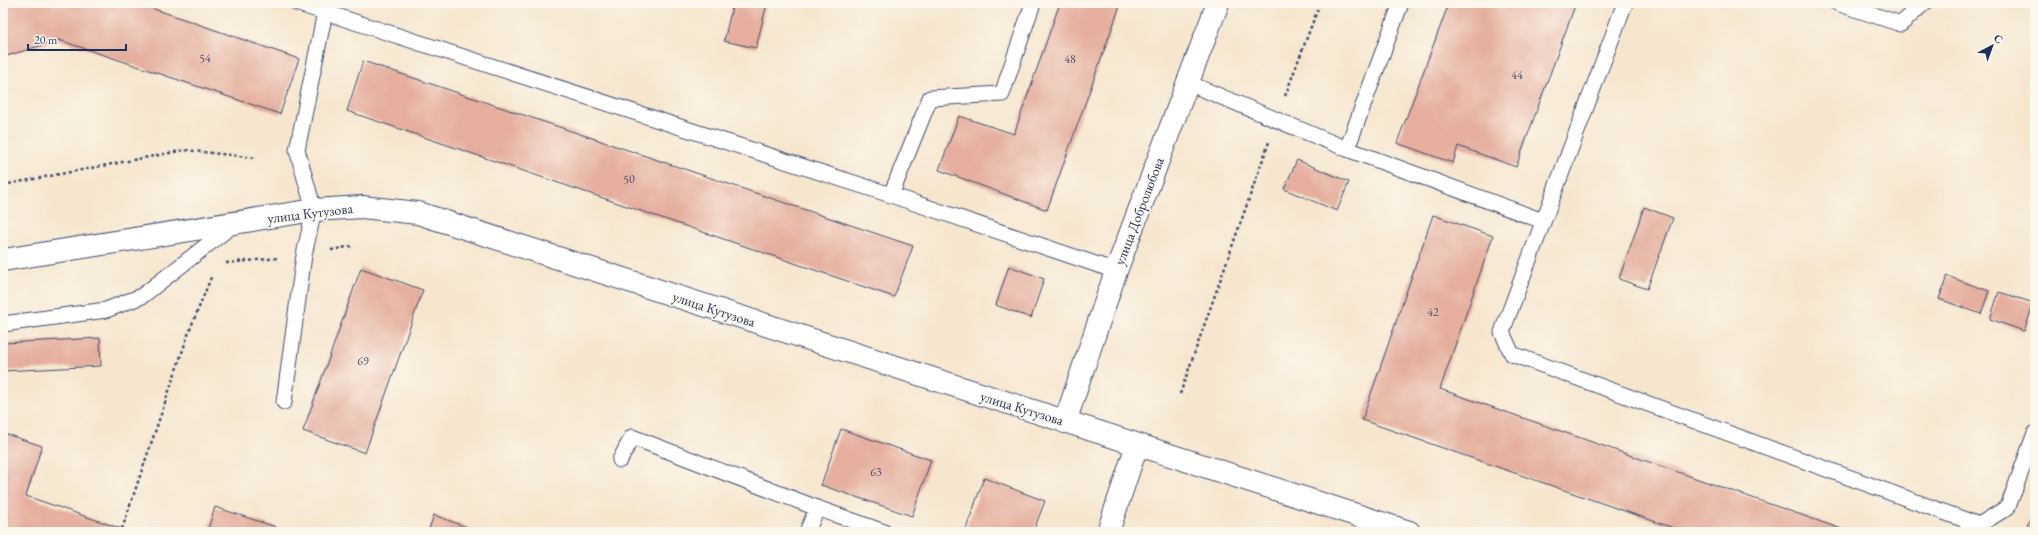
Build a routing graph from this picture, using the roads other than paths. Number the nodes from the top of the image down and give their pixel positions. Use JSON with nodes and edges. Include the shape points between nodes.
{"nodes":[{"id":1,"x":296,"y":3,"type":"edge"},
{"id":2,"x":1033,"y":3,"type":"edge"},
{"id":3,"x":1218,"y":3,"type":"edge"},
{"id":4,"x":1401,"y":3,"type":"edge"},
{"id":5,"x":1625,"y":3,"type":"edge"},
{"id":6,"x":1837,"y":3,"type":"edge"},
{"id":7,"x":1924,"y":3,"type":"edge"},
{"id":8,"x":325,"y":12,"type":"junction"},
{"id":9,"x":1188,"y":83,"type":"junction"},
{"id":10,"x":1347,"y":148,"type":"junction"},
{"id":11,"x":890,"y":194,"type":"junction"},
{"id":12,"x":314,"y":210,"type":"junction"},
{"id":13,"x":1543,"y":221,"type":"junction"},
{"id":14,"x":234,"y":224,"type":"junction"},
{"id":15,"x":3,"y":260,"type":"edge"},
{"id":16,"x":1116,"y":271,"type":"junction"},
{"id":17,"x":3,"y":324,"type":"edge"},
{"id":18,"x":284,"y":402,"type":"dead end"},
{"id":19,"x":1065,"y":422,"type":"junction"},
{"id":20,"x":2035,"y":433,"type":"edge"},
{"id":21,"x":1137,"y":445,"type":"junction"},
{"id":22,"x":620,"y":460,"type":"dead end"},
{"id":23,"x":817,"y":508,"type":"junction"},
{"id":24,"x":807,"y":532,"type":"edge"},
{"id":25,"x":884,"y":532,"type":"edge"},
{"id":26,"x":1108,"y":532,"type":"edge"},
{"id":27,"x":1409,"y":532,"type":"edge"}],
"edges":[{"from":1,"to":8,"type":"lane"},
{"from":2,"to":11,"type":"lane","via":[[1002,94],[930,98]]},
{"from":3,"to":9,"type":"street","name":"улица Добролюбова"},
{"from":4,"to":10,"type":"lane"},
{"from":5,"to":13,"type":"lane"},
{"from":6,"to":7,"type":"lane","via":[[1901,24]]},
{"from":8,"to":11,"type":"lane"},
{"from":8,"to":12,"type":"lane","via":[[297,150]]},
{"from":9,"to":10,"type":"lane"},
{"from":9,"to":16,"type":"street","name":"улица Добролюбова"},
{"from":10,"to":13,"type":"lane"},
{"from":11,"to":16,"type":"lane"},
{"from":12,"to":14,"type":"street","name":"улица Кутузова"},
{"from":12,"to":18,"type":"lane","via":[[304,255]]},
{"from":12,"to":19,"type":"street","name":"улица Кутузова","via":[[362,207],[418,213]]},
{"from":13,"to":20,"type":"lane","via":[[1502,332],[1512,354],[1979,525],[2008,507]]},
{"from":14,"to":15,"type":"street","name":"улица Кутузова"},
{"from":14,"to":17,"type":"lane","via":[[142,296],[106,310]]},
{"from":16,"to":19,"type":"street","name":"улица Добролюбова"},
{"from":19,"to":21,"type":"street","name":"улица Кутузова"},
{"from":21,"to":26,"type":"street"},
{"from":21,"to":27,"type":"street","name":"улица Кутузова"},
{"from":22,"to":23,"type":"lane","via":[[632,437]]},
{"from":23,"to":24,"type":"lane"},
{"from":23,"to":25,"type":"lane"}]}
